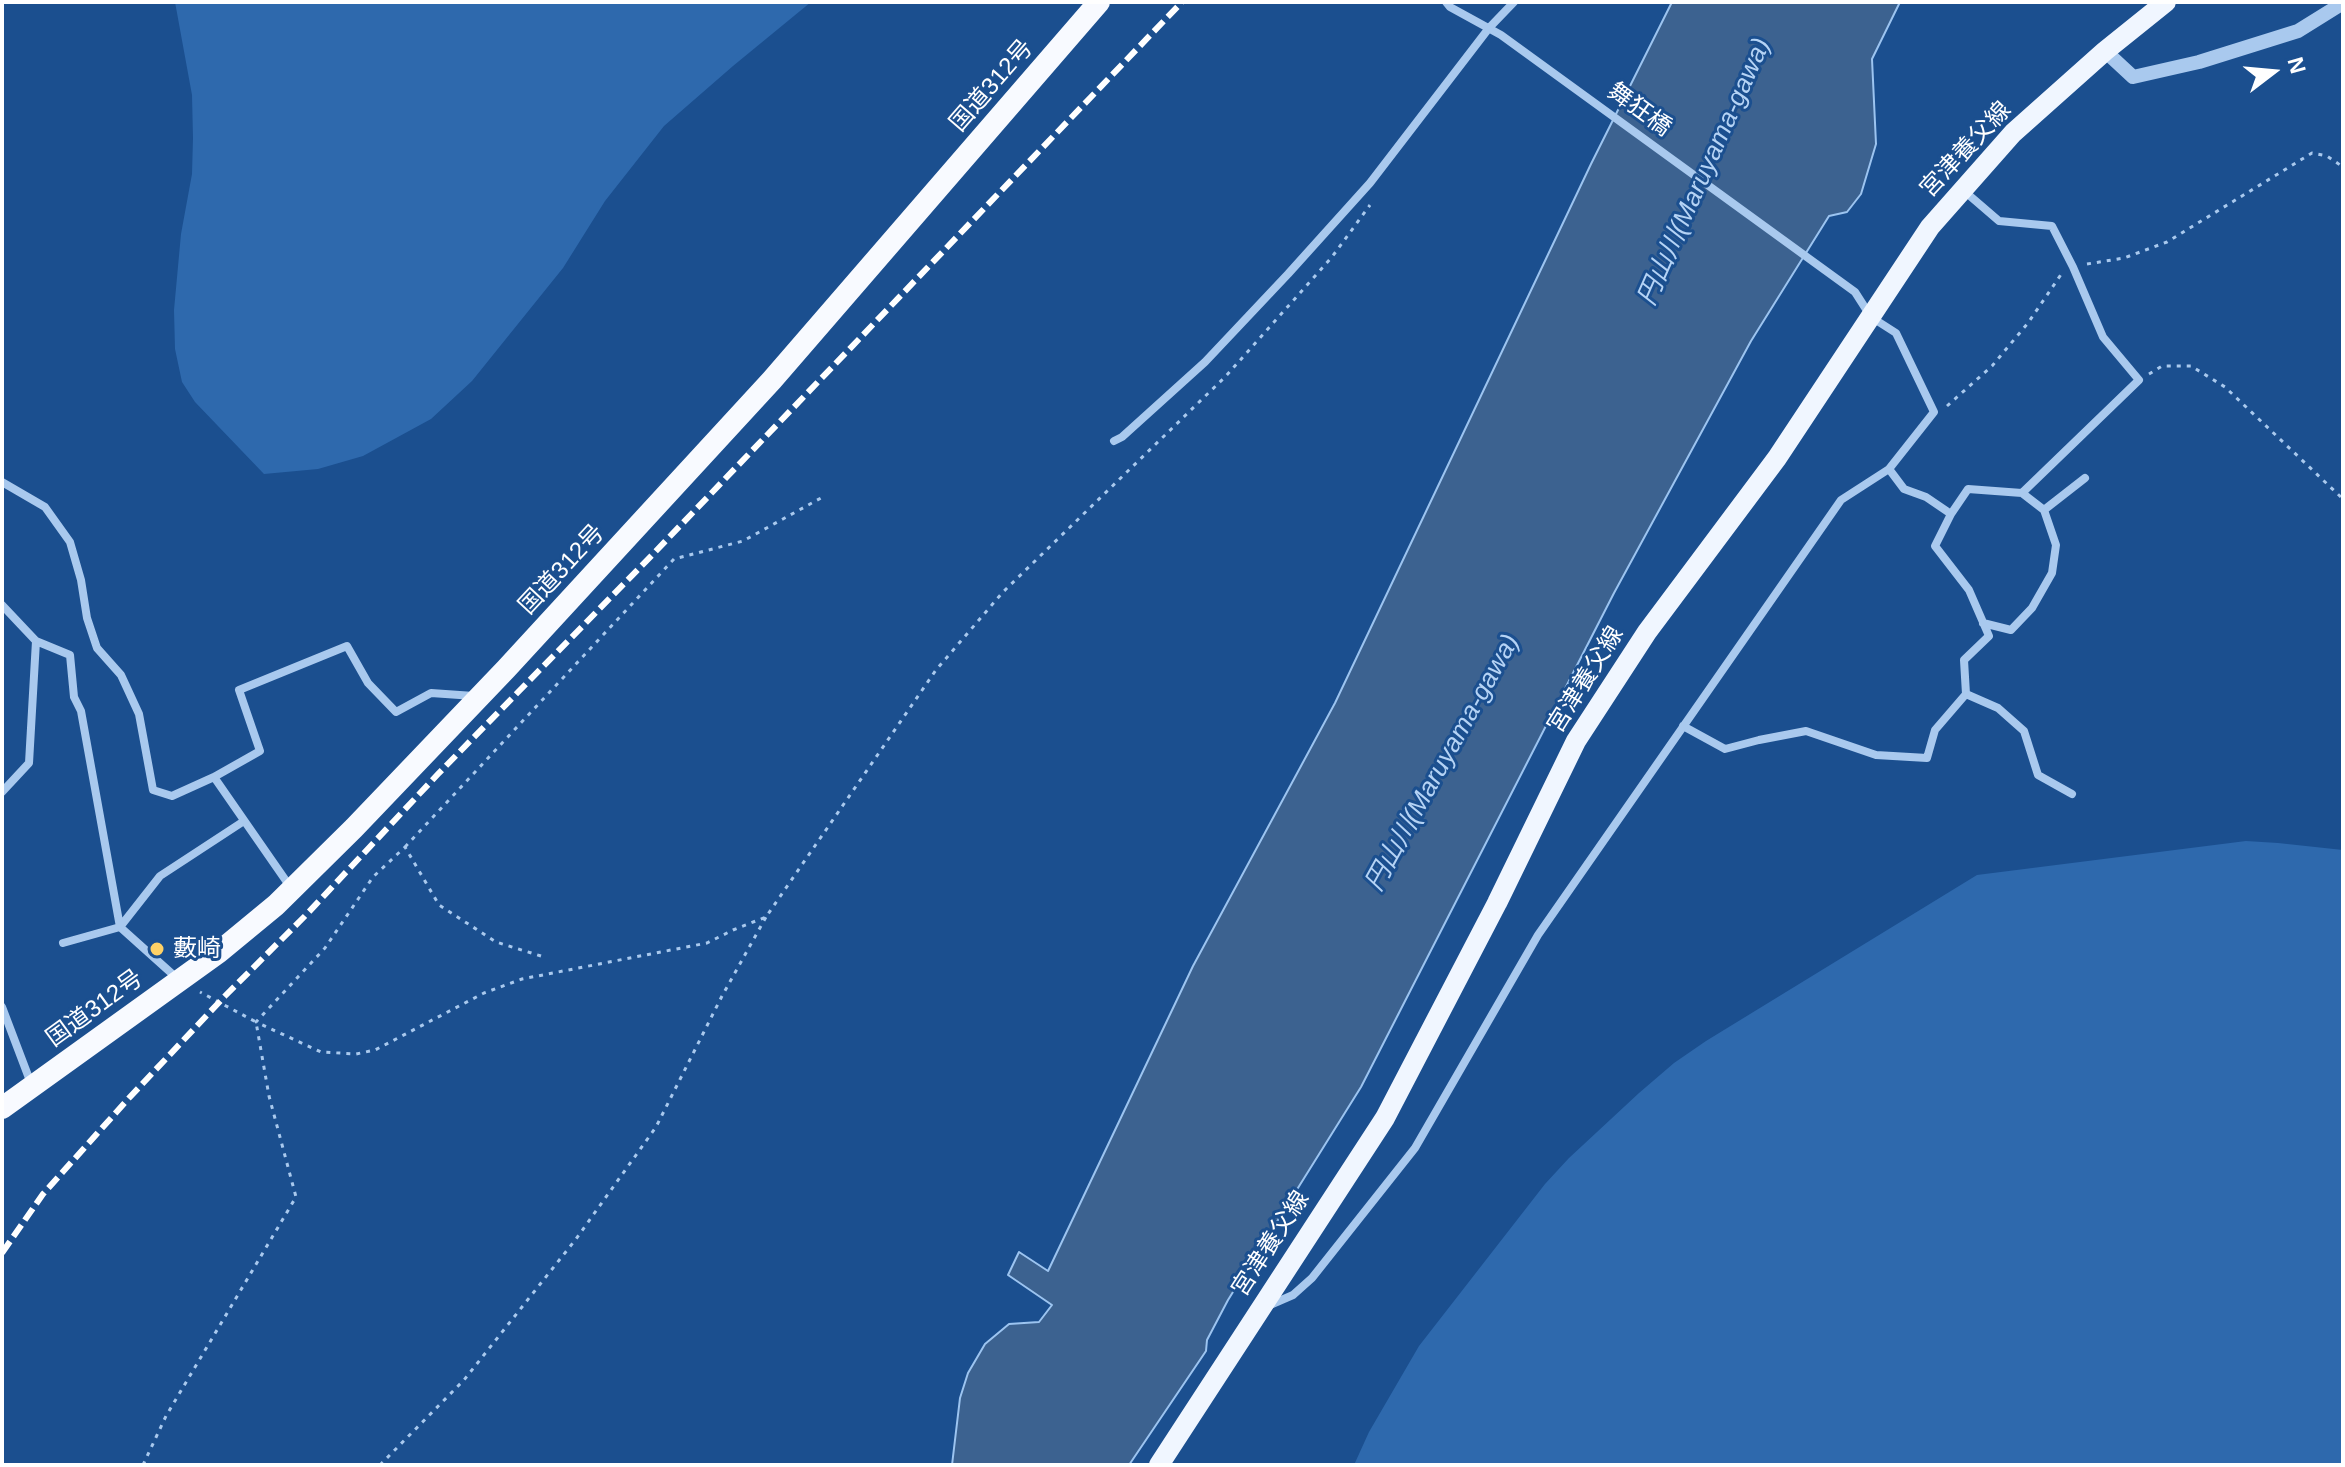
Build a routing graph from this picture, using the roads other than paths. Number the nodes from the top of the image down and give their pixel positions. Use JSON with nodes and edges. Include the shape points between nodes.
{"nodes":[{"id":1,"x":1099,"y":2,"type":"edge"},
{"id":2,"x":1446,"y":2,"type":"edge"},
{"id":3,"x":1514,"y":2,"type":"edge"},
{"id":4,"x":2166,"y":2,"type":"edge"},
{"id":5,"x":2343,"y":3,"type":"edge"},
{"id":6,"x":1489,"y":28,"type":"junction"},
{"id":7,"x":2105,"y":51,"type":"junction"},
{"id":8,"x":1962,"y":190,"type":"junction"},
{"id":9,"x":1871,"y":317,"type":"junction"},
{"id":10,"x":1114,"y":441,"type":"dead end"},
{"id":11,"x":1889,"y":469,"type":"junction"},
{"id":12,"x":2085,"y":478,"type":"dead end"},
{"id":13,"x":2,"y":482,"type":"edge"},
{"id":14,"x":2022,"y":493,"type":"junction"},
{"id":15,"x":2044,"y":510,"type":"junction"},
{"id":16,"x":1951,"y":514,"type":"junction"},
{"id":17,"x":2,"y":605,"type":"edge"},
{"id":18,"x":1983,"y":623,"type":"junction"},
{"id":19,"x":36,"y":641,"type":"junction"},
{"id":20,"x":1966,"y":694,"type":"junction"},
{"id":21,"x":479,"y":697,"type":"junction"},
{"id":22,"x":1683,"y":726,"type":"junction"},
{"id":23,"x":214,"y":777,"type":"junction"},
{"id":24,"x":2,"y":792,"type":"edge"},
{"id":25,"x":2072,"y":794,"type":"dead end"},
{"id":26,"x":244,"y":821,"type":"junction"},
{"id":27,"x":292,"y":889,"type":"junction"},
{"id":28,"x":120,"y":927,"type":"junction"},
{"id":29,"x":63,"y":943,"type":"dead end"},
{"id":30,"x":179,"y":981,"type":"junction"},
{"id":31,"x":2,"y":1007,"type":"edge"},
{"id":32,"x":32,"y":1087,"type":"junction"},
{"id":33,"x":2,"y":1108,"type":"edge"},
{"id":34,"x":1259,"y":1309,"type":"junction"},
{"id":35,"x":1159,"y":1465,"type":"edge"}],
"edges":[{"from":1,"to":21,"type":"highway","name":"国道312号","via":[[772,380]]},
{"from":2,"to":6,"type":"street","name":"舞狂橋"},
{"from":3,"to":6,"type":"street"},
{"from":4,"to":7,"type":"main road","name":"宮津養父線"},
{"from":5,"to":7,"type":"street","via":[[2298,31],[2133,77]]},
{"from":6,"to":9,"type":"street","name":"舞狂橋","via":[[1855,292]]},
{"from":6,"to":10,"type":"street","via":[[1370,183],[1288,274],[1205,362]]},
{"from":7,"to":8,"type":"main road","name":"宮津養父線","via":[[2013,133]]},
{"from":8,"to":9,"type":"main road","name":"宮津養父線","via":[[1930,227]]},
{"from":8,"to":14,"type":"street","via":[[1999,221],[2052,226],[2103,337],[2139,380]]},
{"from":9,"to":11,"type":"street","name":"舞狂橋","via":[[1896,333],[1934,412]]},
{"from":9,"to":34,"type":"main road","name":"宮津養父線","via":[[1576,741],[1385,1118]]},
{"from":11,"to":16,"type":"street","via":[[1904,489]]},
{"from":11,"to":22,"type":"street","via":[[1841,500]]},
{"from":12,"to":15,"type":"street"},
{"from":13,"to":23,"type":"street","via":[[45,507],[70,542],[97,648],[121,675],[139,714],[153,790],[172,796]]},
{"from":14,"to":15,"type":"street"},
{"from":14,"to":16,"type":"street","via":[[1968,489]]},
{"from":15,"to":18,"type":"street","via":[[2056,545],[2052,573],[2032,608],[2011,630]]},
{"from":16,"to":18,"type":"street","via":[[1935,546],[1969,590]]},
{"from":17,"to":19,"type":"street"},
{"from":18,"to":20,"type":"street","via":[[1989,636],[1964,660]]},
{"from":19,"to":24,"type":"street","via":[[29,763]]},
{"from":19,"to":28,"type":"street","via":[[70,655]]},
{"from":20,"to":22,"type":"street","via":[[1935,730],[1927,758],[1876,755],[1806,731],[1725,749]]},
{"from":20,"to":25,"type":"street","via":[[1998,708],[2024,731],[2038,775]]},
{"from":21,"to":23,"type":"street","via":[[431,693],[396,712],[368,683],[347,646],[239,690],[260,751]]},
{"from":21,"to":27,"type":"highway","name":"国道312号"},
{"from":22,"to":34,"type":"street","via":[[1538,935],[1415,1148],[1312,1278],[1293,1295]]},
{"from":23,"to":26,"type":"street"},
{"from":26,"to":27,"type":"street"},
{"from":26,"to":28,"type":"street","via":[[160,876]]},
{"from":27,"to":30,"type":"highway","name":"国道312号"},
{"from":28,"to":29,"type":"street"},
{"from":28,"to":30,"type":"street"},
{"from":30,"to":32,"type":"highway","name":"国道312号"},
{"from":31,"to":32,"type":"street"},
{"from":32,"to":33,"type":"highway","name":"国道312号"},
{"from":34,"to":35,"type":"main road","name":"宮津養父線"}]}
